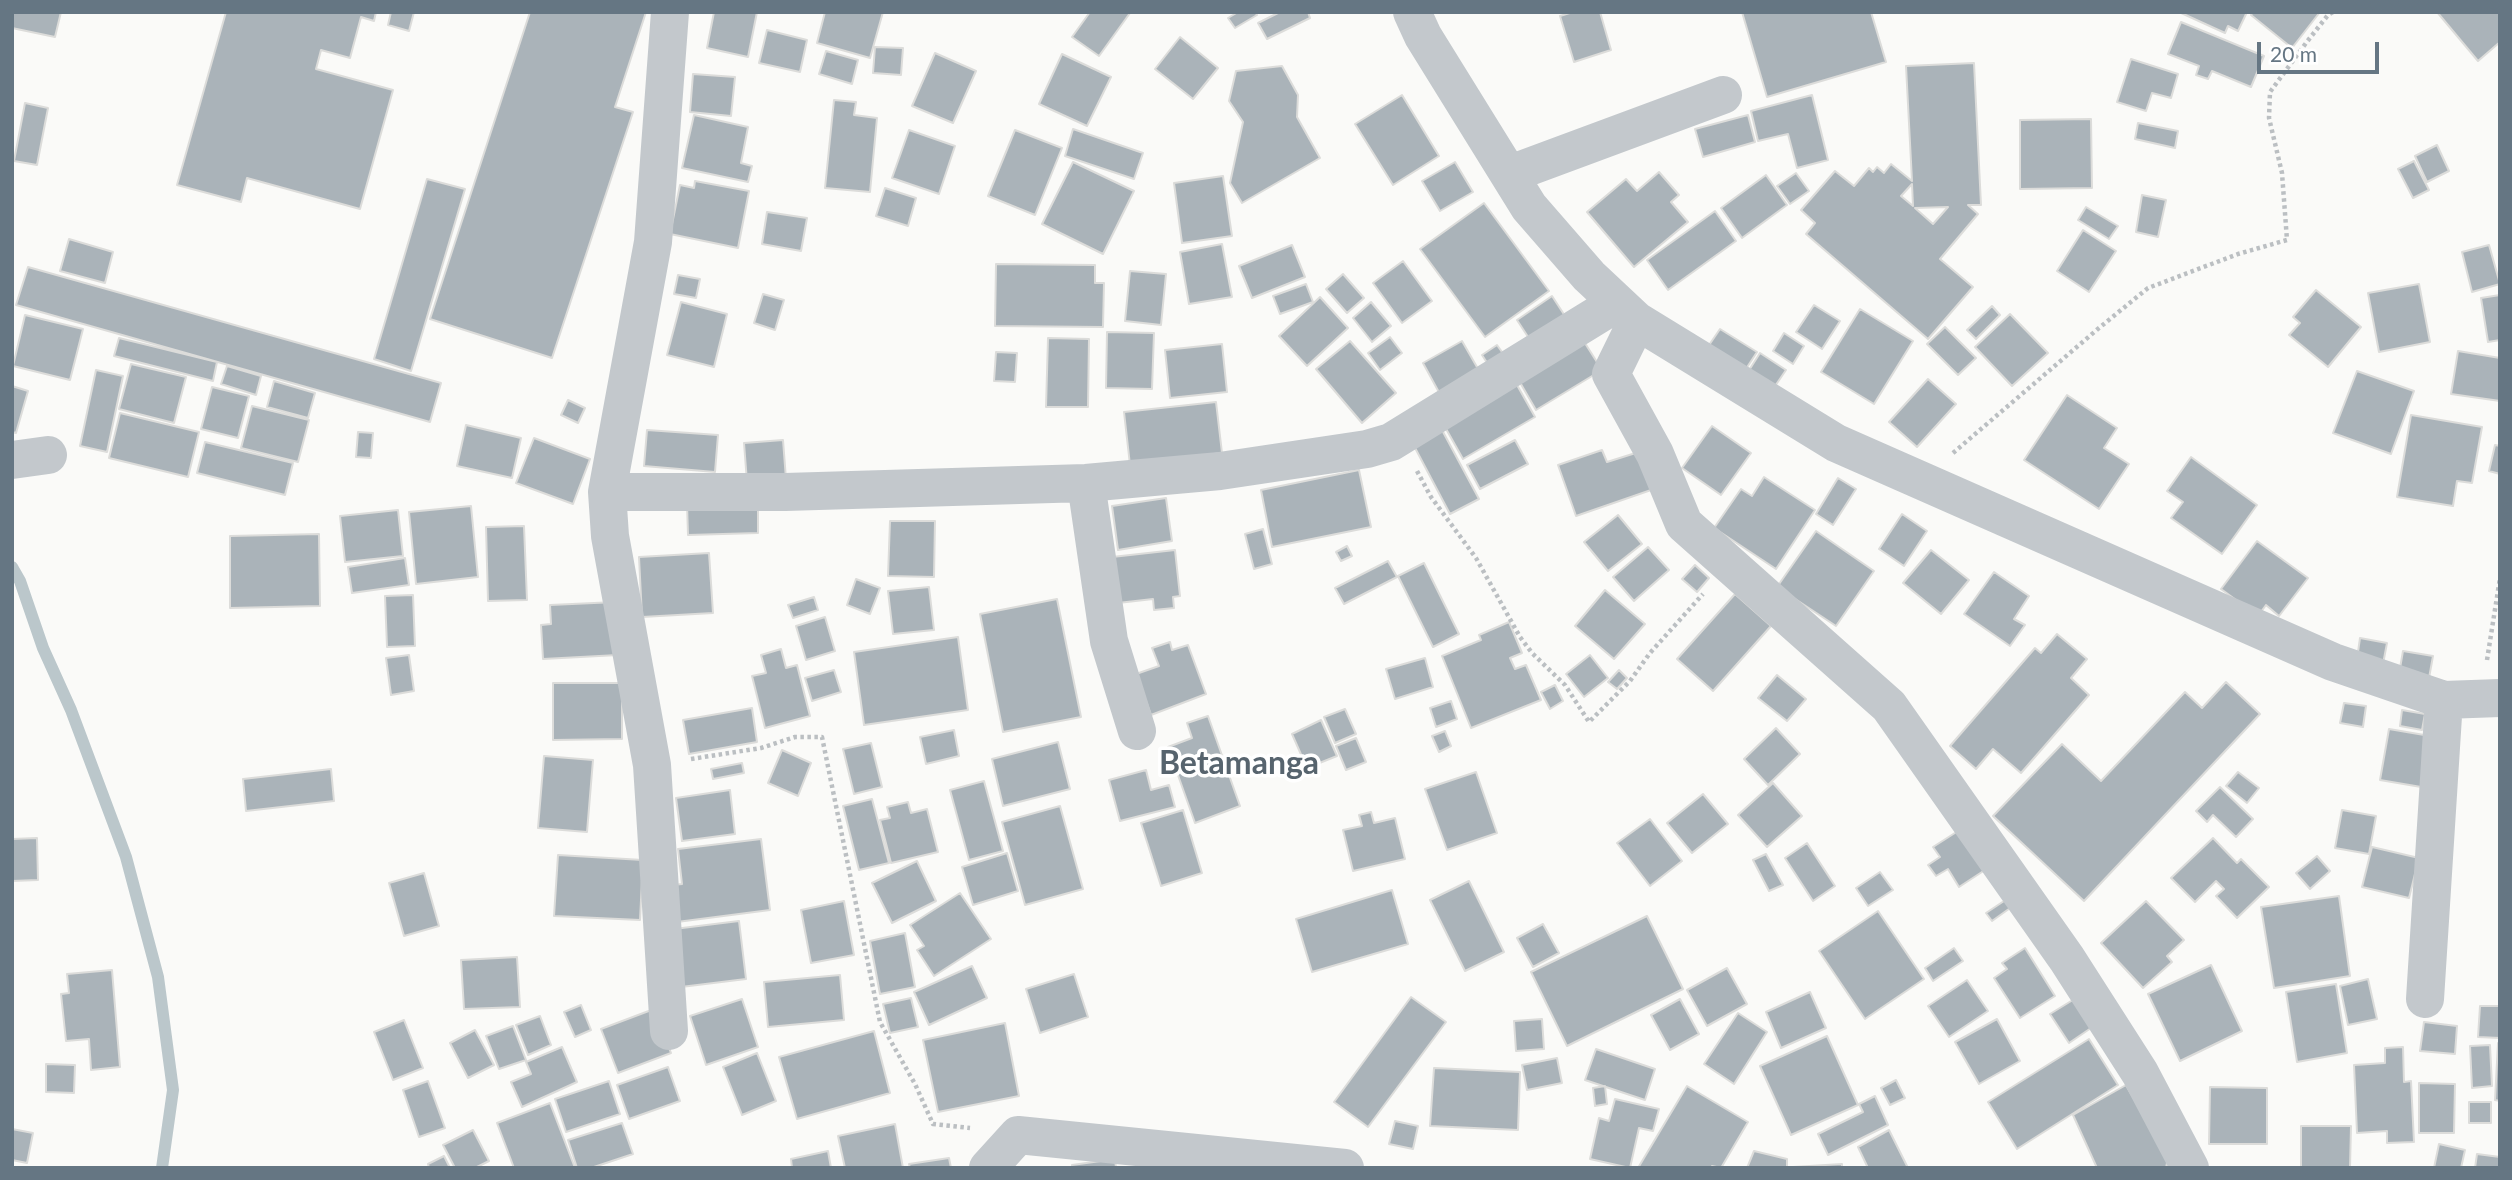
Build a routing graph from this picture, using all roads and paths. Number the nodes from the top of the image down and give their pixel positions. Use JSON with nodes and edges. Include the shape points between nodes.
{"nodes":[{"id":1,"x":670,"y":12,"type":"edge"},
{"id":2,"x":1412,"y":12,"type":"edge"},
{"id":3,"x":2333,"y":12,"type":"edge"},
{"id":4,"x":1723,"y":95,"type":"dead end"},
{"id":5,"x":1510,"y":174,"type":"junction"},
{"id":6,"x":1627,"y":312,"type":"junction"},
{"id":7,"x":1398,"y":437,"type":"junction"},
{"id":8,"x":1920,"y":480,"type":"junction"},
{"id":9,"x":1086,"y":483,"type":"junction"},
{"id":10,"x":607,"y":492,"type":"junction"},
{"id":11,"x":1728,"y":564,"type":"junction"},
{"id":12,"x":2500,"y":578,"type":"edge"},
{"id":13,"x":2475,"y":699,"type":"edge"},
{"id":14,"x":1137,"y":731,"type":"dead end"},
{"id":15,"x":652,"y":765,"type":"junction"},
{"id":16,"x":2425,"y":999,"type":"dead end"},
{"id":17,"x":669,"y":1031,"type":"dead end"},
{"id":18,"x":1018,"y":1135,"type":"junction"},
{"id":19,"x":988,"y":1168,"type":"edge"},
{"id":20,"x":1345,"y":1168,"type":"edge"},
{"id":21,"x":2190,"y":1168,"type":"edge"}],
"edges":[{"from":1,"to":10,"type":"street","via":[[653,242]]},
{"from":2,"to":5,"type":"street"},
{"from":3,"to":8,"type":"path","via":[[2270,92],[2269,118],[2282,173],[2287,240],[2148,288]]},
{"from":4,"to":5,"type":"street"},
{"from":5,"to":6,"type":"street","via":[[1529,207]]},
{"from":6,"to":7,"type":"street"},
{"from":6,"to":8,"type":"street","via":[[1836,443]]},
{"from":6,"to":11,"type":"street","via":[[1611,374],[1656,454],[1685,524]]},
{"from":7,"to":9,"type":"street","via":[[1367,449],[1234,469]]},
{"from":7,"to":11,"type":"path","via":[[1431,496],[1476,558],[1520,637],[1566,685],[1589,722],[1630,681]]},
{"from":8,"to":13,"type":"street","via":[[2333,662]]},
{"from":9,"to":10,"type":"street"},
{"from":9,"to":14,"type":"street","via":[[1109,641]]},
{"from":10,"to":15,"type":"street","via":[[610,536]]},
{"from":11,"to":21,"type":"street","via":[[1889,706],[2067,959],[2140,1073]]},
{"from":12,"to":13,"type":"path"},
{"from":13,"to":16,"type":"street"},
{"from":15,"to":17,"type":"street"},
{"from":15,"to":18,"type":"path","via":[[761,748],[795,737],[822,737],[880,1022],[933,1124]]},
{"from":18,"to":19,"type":"street"},
{"from":18,"to":20,"type":"street"}]}
